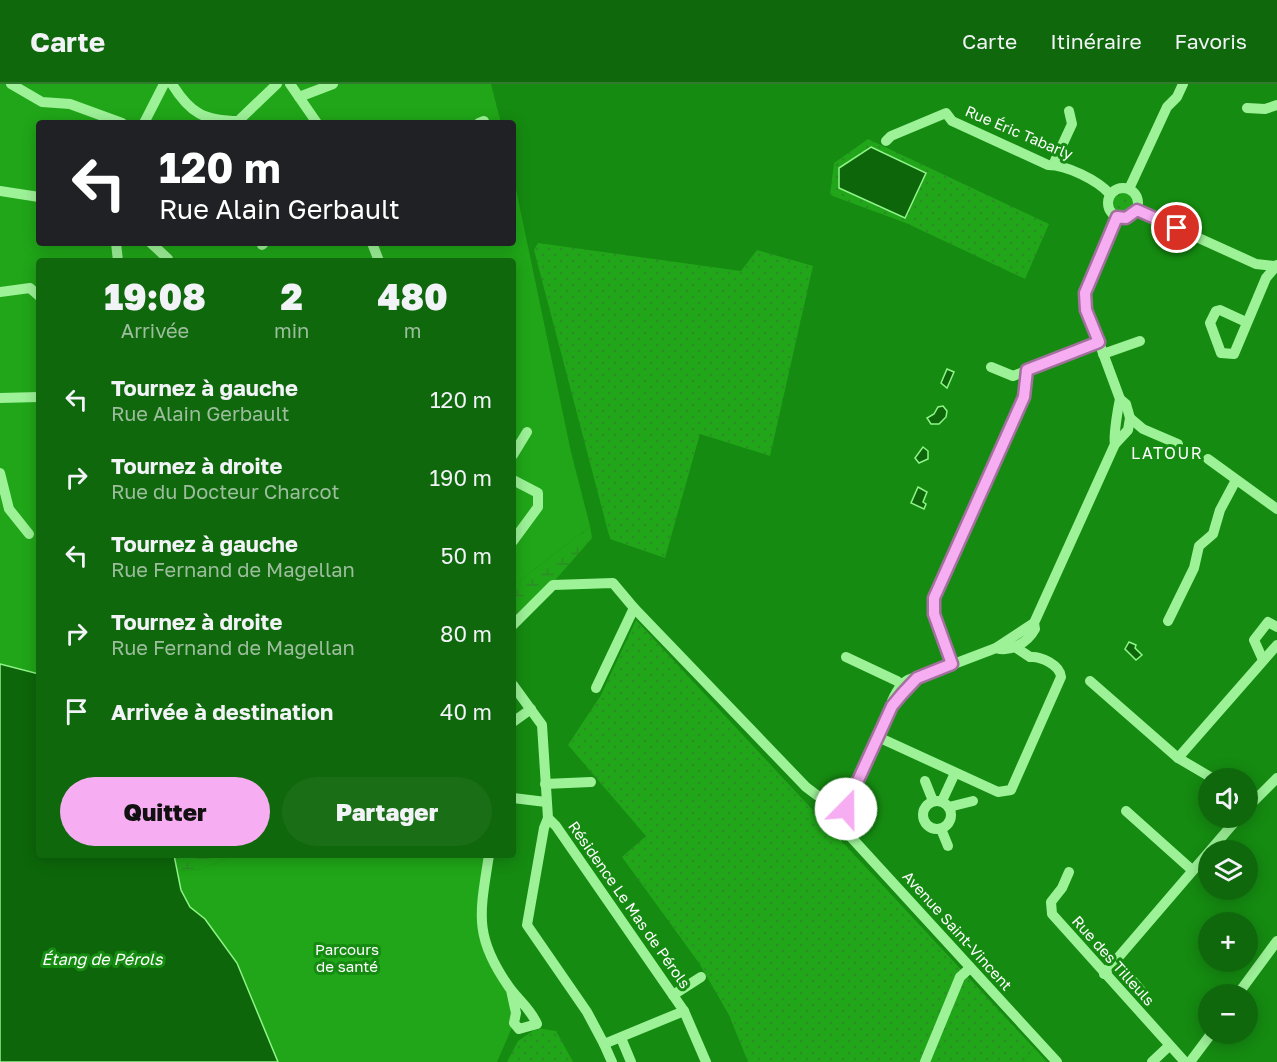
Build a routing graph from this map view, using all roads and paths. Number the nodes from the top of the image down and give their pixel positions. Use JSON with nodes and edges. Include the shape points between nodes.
{"nodes":[{"id":1,"x":11,"y":84,"type":"edge"},
{"id":2,"x":164,"y":84,"type":"edge"},
{"id":3,"x":172,"y":84,"type":"edge"},
{"id":4,"x":277,"y":84,"type":"edge"},
{"id":5,"x":290,"y":84,"type":"edge"},
{"id":6,"x":333,"y":84,"type":"edge"},
{"id":7,"x":1183,"y":84,"type":"edge"},
{"id":8,"x":299,"y":97,"type":"junction"},
{"id":9,"x":1277,"y":105,"type":"edge"},
{"id":10,"x":1247,"y":108,"type":"dead end"},
{"id":11,"x":1070,"y":111,"type":"dead end"},
{"id":12,"x":113,"y":120,"type":"edge"},
{"id":13,"x":146,"y":120,"type":"edge"},
{"id":14,"x":216,"y":120,"type":"edge"},
{"id":15,"x":240,"y":120,"type":"edge"},
{"id":16,"x":314,"y":120,"type":"edge"},
{"id":17,"x":886,"y":141,"type":"dead end"},
{"id":18,"x":1053,"y":165,"type":"junction"},
{"id":19,"x":1129,"y":189,"type":"junction"},
{"id":20,"x":0,"y":191,"type":"edge"},
{"id":21,"x":1110,"y":194,"type":"junction"},
{"id":22,"x":36,"y":197,"type":"edge"},
{"id":23,"x":1137,"y":210,"type":"junction"},
{"id":24,"x":1117,"y":217,"type":"junction"},
{"id":25,"x":154,"y":246,"type":"edge"},
{"id":26,"x":167,"y":258,"type":"edge"},
{"id":27,"x":1276,"y":265,"type":"edge"},
{"id":28,"x":0,"y":291,"type":"edge"},
{"id":29,"x":36,"y":293,"type":"edge"},
{"id":30,"x":1246,"y":322,"type":"junction"},
{"id":31,"x":1140,"y":340,"type":"dead end"},
{"id":32,"x":1099,"y":342,"type":"junction"},
{"id":33,"x":1103,"y":354,"type":"junction"},
{"id":34,"x":991,"y":367,"type":"dead end"},
{"id":35,"x":1027,"y":370,"type":"junction"},
{"id":36,"x":36,"y":397,"type":"edge"},
{"id":37,"x":0,"y":398,"type":"edge"},
{"id":38,"x":1120,"y":399,"type":"junction"},
{"id":39,"x":1130,"y":418,"type":"junction"},
{"id":40,"x":1118,"y":422,"type":"junction"},
{"id":41,"x":1143,"y":429,"type":"junction"},
{"id":42,"x":1128,"y":430,"type":"junction"},
{"id":43,"x":526,"y":432,"type":"dead end"},
{"id":44,"x":1115,"y":444,"type":"junction"},
{"id":45,"x":1178,"y":444,"type":"dead end"},
{"id":46,"x":516,"y":450,"type":"edge"},
{"id":47,"x":1208,"y":459,"type":"dead end"},
{"id":48,"x":0,"y":473,"type":"edge"},
{"id":49,"x":1236,"y":480,"type":"junction"},
{"id":50,"x":516,"y":482,"type":"edge"},
{"id":51,"x":1277,"y":509,"type":"edge"},
{"id":52,"x":29,"y":534,"type":"dead end"},
{"id":53,"x":516,"y":537,"type":"edge"},
{"id":54,"x":634,"y":608,"type":"junction"},
{"id":55,"x":1168,"y":621,"type":"dead end"},
{"id":56,"x":516,"y":622,"type":"edge"},
{"id":57,"x":1277,"y":627,"type":"edge"},
{"id":58,"x":1020,"y":641,"type":"junction"},
{"id":59,"x":1277,"y":645,"type":"edge"},
{"id":60,"x":846,"y":657,"type":"dead end"},
{"id":61,"x":1263,"y":660,"type":"junction"},
{"id":62,"x":952,"y":664,"type":"junction"},
{"id":63,"x":1090,"y":681,"type":"dead end"},
{"id":64,"x":904,"y":687,"type":"junction"},
{"id":65,"x":596,"y":688,"type":"dead end"},
{"id":66,"x":516,"y":690,"type":"edge"},
{"id":67,"x":531,"y":709,"type":"junction"},
{"id":68,"x":516,"y":720,"type":"edge"},
{"id":69,"x":878,"y":737,"type":"junction"},
{"id":70,"x":1178,"y":758,"type":"junction"},
{"id":71,"x":1198,"y":770,"type":"edge"},
{"id":72,"x":955,"y":773,"type":"junction"},
{"id":73,"x":1277,"y":778,"type":"edge"},
{"id":74,"x":925,"y":781,"type":"dead end"},
{"id":75,"x":591,"y":782,"type":"dead end"},
{"id":76,"x":545,"y":784,"type":"junction"},
{"id":77,"x":1258,"y":796,"type":"edge"},
{"id":78,"x":516,"y":798,"type":"edge"},
{"id":79,"x":843,"y":800,"type":"junction"},
{"id":80,"x":973,"y":801,"type":"dead end"},
{"id":81,"x":546,"y":802,"type":"junction"},
{"id":82,"x":826,"y":802,"type":"junction"},
{"id":83,"x":941,"y":803,"type":"junction"},
{"id":84,"x":1126,"y":811,"type":"dead end"},
{"id":85,"x":840,"y":817,"type":"junction"},
{"id":86,"x":548,"y":818,"type":"junction"},
{"id":87,"x":1229,"y":828,"type":"edge"},
{"id":88,"x":941,"y":829,"type":"junction"},
{"id":89,"x":948,"y":846,"type":"dead end"},
{"id":90,"x":488,"y":858,"type":"edge"},
{"id":91,"x":1192,"y":870,"type":"junction"},
{"id":92,"x":1069,"y":873,"type":"dead end"},
{"id":93,"x":1277,"y":940,"type":"edge"},
{"id":94,"x":970,"y":968,"type":"junction"},
{"id":95,"x":1104,"y":974,"type":"junction"},
{"id":96,"x":700,"y":976,"type":"dead end"},
{"id":97,"x":1245,"y":984,"type":"edge"},
{"id":98,"x":511,"y":990,"type":"dead end"},
{"id":99,"x":673,"y":995,"type":"junction"},
{"id":100,"x":684,"y":1011,"type":"junction"},
{"id":101,"x":621,"y":1038,"type":"junction"},
{"id":102,"x":604,"y":1044,"type":"junction"},
{"id":103,"x":1203,"y":1044,"type":"edge"},
{"id":104,"x":1169,"y":1046,"type":"junction"},
{"id":105,"x":612,"y":1062,"type":"edge"},
{"id":106,"x":632,"y":1062,"type":"edge"},
{"id":107,"x":706,"y":1062,"type":"edge"},
{"id":108,"x":925,"y":1062,"type":"edge"},
{"id":109,"x":1057,"y":1062,"type":"edge"},
{"id":110,"x":1152,"y":1062,"type":"edge"},
{"id":111,"x":1185,"y":1062,"type":"edge"},
{"id":112,"x":1190,"y":1062,"type":"edge"}],
"edges":[{"from":1,"to":12,"type":"street","via":[[42,102],[70,105]]},
{"from":2,"to":13,"type":"street"},
{"from":3,"to":14,"type":"street","via":[[185,105]]},
{"from":4,"to":15,"type":"street"},
{"from":5,"to":8,"type":"street"},
{"from":6,"to":8,"type":"street"},
{"from":7,"to":19,"type":"street","via":[[1167,107]]},
{"from":8,"to":16,"type":"street"},
{"from":9,"to":10,"type":"street"},
{"from":11,"to":18,"type":"street","via":[[1072,124]]},
{"from":17,"to":18,"type":"street","name":"Rue Éric Tabarly","via":[[946,113],[952,121]]},
{"from":18,"to":21,"type":"street","name":"Rue Éric Tabarly","via":[[1101,186]]},
{"from":19,"to":21,"type":"street","via":[[1118,188]]},
{"from":19,"to":23,"type":"street","via":[[1136,195]]},
{"from":20,"to":22,"type":"street"},
{"from":21,"to":24,"type":"street","via":[[1107,204]]},
{"from":23,"to":24,"type":"street","via":[[1126,218]]},
{"from":23,"to":27,"type":"street","via":[[1257,264]]},
{"from":24,"to":32,"type":"street","via":[[1085,293],[1086,310]]},
{"from":25,"to":26,"type":"street"},
{"from":27,"to":30,"type":"street"},
{"from":28,"to":29,"type":"street","via":[[30,288]]},
{"from":30,"to":30,"type":"street","via":[[1234,354],[1221,353],[1210,323],[1216,311]]},
{"from":31,"to":33,"type":"street"},
{"from":32,"to":33,"type":"street"},
{"from":32,"to":35,"type":"street"},
{"from":33,"to":38,"type":"street"},
{"from":34,"to":35,"type":"street","via":[[1013,376]]},
{"from":35,"to":62,"type":"street","via":[[1024,397],[934,598],[934,614]]},
{"from":36,"to":37,"type":"street"},
{"from":38,"to":39,"type":"street"},
{"from":38,"to":40,"type":"street"},
{"from":39,"to":40,"type":"street"},
{"from":39,"to":41,"type":"street"},
{"from":39,"to":42,"type":"street"},
{"from":40,"to":42,"type":"street"},
{"from":40,"to":44,"type":"street"},
{"from":41,"to":42,"type":"street"},
{"from":41,"to":45,"type":"street"},
{"from":42,"to":44,"type":"street"},
{"from":43,"to":46,"type":"street"},
{"from":44,"to":58,"type":"street","via":[[1034,623],[1035,629]]},
{"from":47,"to":49,"type":"street"},
{"from":48,"to":52,"type":"street","via":[[9,509]]},
{"from":49,"to":51,"type":"street"},
{"from":49,"to":55,"type":"street","via":[[1213,534],[1200,546],[1194,568]]},
{"from":50,"to":53,"type":"street","via":[[538,493],[538,507]]},
{"from":54,"to":56,"type":"street","via":[[613,583],[554,585]]},
{"from":54,"to":65,"type":"street"},
{"from":54,"to":82,"type":"street","via":[[806,787]]},
{"from":57,"to":61,"type":"street","via":[[1268,622],[1254,640]]},
{"from":58,"to":62,"type":"street","via":[[1000,643]]},
{"from":58,"to":72,"type":"street","via":[[1035,657],[1058,668],[1061,681],[1013,787],[1007,793],[998,792]]},
{"from":59,"to":61,"type":"street"},
{"from":60,"to":64,"type":"street"},
{"from":61,"to":70,"type":"street"},
{"from":62,"to":64,"type":"street","via":[[912,678]]},
{"from":63,"to":70,"type":"street"},
{"from":64,"to":69,"type":"street","via":[[892,700]]},
{"from":66,"to":67,"type":"street","name":"Résidence Le Mas de Pérols"},
{"from":67,"to":68,"type":"street"},
{"from":67,"to":76,"type":"street","name":"Résidence Le Mas de Pérols","via":[[542,725]]},
{"from":69,"to":72,"type":"street"},
{"from":69,"to":79,"type":"street","via":[[855,787]]},
{"from":70,"to":71,"type":"street"},
{"from":72,"to":83,"type":"street"},
{"from":73,"to":77,"type":"street"},
{"from":74,"to":83,"type":"street"},
{"from":75,"to":76,"type":"street"},
{"from":76,"to":81,"type":"street","name":"Résidence Le Mas de Pérols"},
{"from":78,"to":81,"type":"street"},
{"from":79,"to":82,"type":"street","via":[[834,797]]},
{"from":79,"to":85,"type":"street","via":[[846,809]]},
{"from":80,"to":83,"type":"street"},
{"from":81,"to":86,"type":"street","name":"Résidence Le Mas de Pérols"},
{"from":82,"to":85,"type":"street","via":[[827,815]]},
{"from":83,"to":88,"type":"street","via":[[950,820]]},
{"from":83,"to":88,"type":"street","via":[[925,807],[923,816],[931,828]]},
{"from":84,"to":91,"type":"street"},
{"from":85,"to":94,"type":"street","name":"Avenue Saint-Vincent","via":[[850,836]]},
{"from":86,"to":99,"type":"street","name":"Résidence Le Mas de Pérols"},
{"from":86,"to":102,"type":"street","name":"Résidence Le Mas de Pérols","via":[[527,925],[587,1012]]},
{"from":87,"to":91,"type":"street"},
{"from":88,"to":89,"type":"street"},
{"from":90,"to":98,"type":"street","via":[[480,924],[488,954]]},
{"from":91,"to":95,"type":"street"},
{"from":92,"to":95,"type":"street","name":"Rue des Tilleuls","via":[[1050,910]]},
{"from":93,"to":97,"type":"street"},
{"from":94,"to":108,"type":"street","via":[[960,977]]},
{"from":94,"to":109,"type":"street","name":"Avenue Saint-Vincent"},
{"from":95,"to":104,"type":"street","name":"Rue des Tilleuls"},
{"from":96,"to":99,"type":"street"},
{"from":99,"to":100,"type":"street","name":"Résidence Le Mas de Pérols"},
{"from":100,"to":101,"type":"street","name":"Résidence Le Mas de Pérols"},
{"from":100,"to":107,"type":"street","name":"Résidence Le Mas de Pérols"},
{"from":101,"to":102,"type":"street","name":"Résidence Le Mas de Pérols"},
{"from":101,"to":106,"type":"street"},
{"from":102,"to":105,"type":"street","name":"Résidence Le Mas de Pérols"},
{"from":103,"to":112,"type":"street"},
{"from":104,"to":110,"type":"street"},
{"from":104,"to":111,"type":"street","name":"Rue des Tilleuls"}]}
